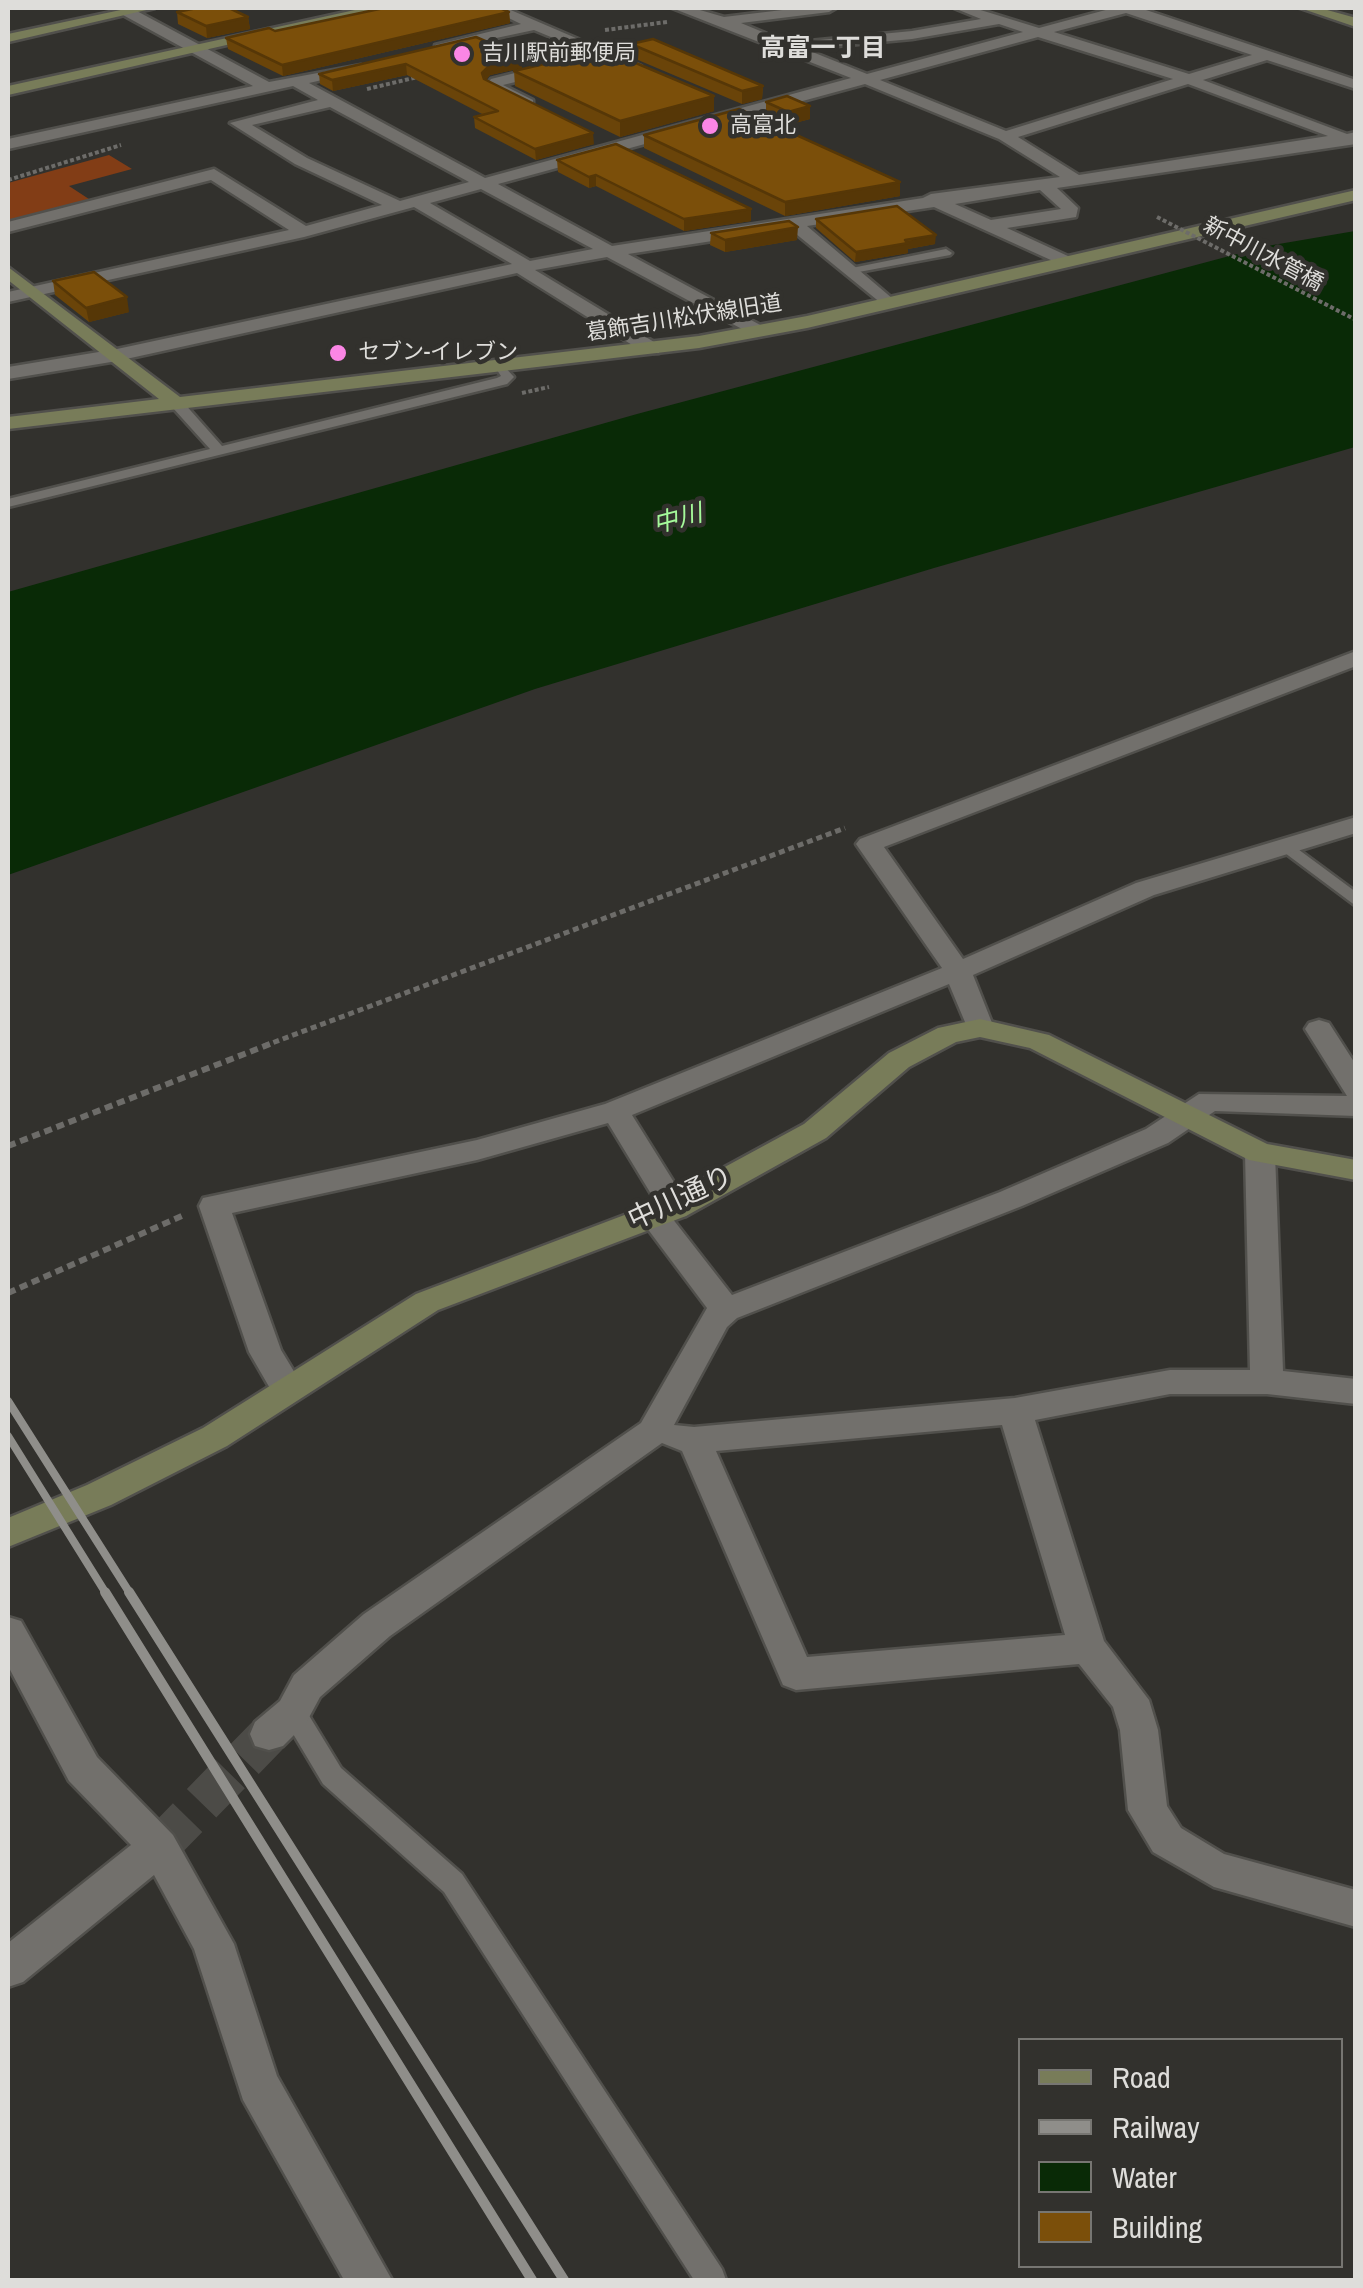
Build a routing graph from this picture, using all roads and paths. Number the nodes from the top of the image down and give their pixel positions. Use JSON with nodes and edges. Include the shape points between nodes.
{"nodes":[{"id":1,"x":148,"y":8,"type":"edge"},
{"id":2,"x":381,"y":8,"type":"edge"},
{"id":3,"x":494,"y":8,"type":"edge"},
{"id":4,"x":680,"y":8,"type":"edge"},
{"id":5,"x":829,"y":8,"type":"edge"},
{"id":6,"x":961,"y":8,"type":"edge"},
{"id":7,"x":1127,"y":8,"type":"edge"},
{"id":8,"x":1307,"y":8,"type":"edge"},
{"id":9,"x":123,"y":10,"type":"edge"},
{"id":10,"x":705,"y":18,"type":"junction"},
{"id":11,"x":997,"y":20,"type":"junction"},
{"id":12,"x":722,"y":21,"type":"junction"},
{"id":13,"x":1356,"y":23,"type":"edge"},
{"id":14,"x":536,"y":25,"type":"junction"},
{"id":15,"x":1033,"y":33,"type":"junction"},
{"id":16,"x":8,"y":38,"type":"edge"},
{"id":17,"x":570,"y":39,"type":"junction"},
{"id":18,"x":785,"y":47,"type":"junction"},
{"id":19,"x":197,"y":48,"type":"junction"},
{"id":20,"x":430,"y":50,"type":"edge"},
{"id":21,"x":608,"y":56,"type":"junction"},
{"id":22,"x":1268,"y":56,"type":"junction"},
{"id":23,"x":373,"y":64,"type":"edge"},
{"id":24,"x":643,"y":70,"type":"edge"},
{"id":25,"x":430,"y":75,"type":"edge"},
{"id":26,"x":863,"y":78,"type":"junction"},
{"id":27,"x":1189,"y":80,"type":"junction"},
{"id":28,"x":296,"y":82,"type":"junction"},
{"id":29,"x":1356,"y":86,"type":"edge"},
{"id":30,"x":268,"y":88,"type":"junction"},
{"id":31,"x":8,"y":92,"type":"edge"},
{"id":32,"x":328,"y":100,"type":"junction"},
{"id":33,"x":712,"y":100,"type":"edge"},
{"id":34,"x":542,"y":110,"type":"edge"},
{"id":35,"x":740,"y":113,"type":"junction"},
{"id":36,"x":767,"y":125,"type":"edge"},
{"id":37,"x":592,"y":134,"type":"edge"},
{"id":38,"x":1005,"y":136,"type":"junction"},
{"id":39,"x":1352,"y":140,"type":"edge"},
{"id":40,"x":136,"y":141,"type":"dead end"},
{"id":41,"x":8,"y":144,"type":"edge"},
{"id":42,"x":617,"y":146,"type":"junction"},
{"id":43,"x":641,"y":158,"type":"edge"},
{"id":44,"x":8,"y":180,"type":"edge"},
{"id":45,"x":1076,"y":180,"type":"junction"},
{"id":46,"x":486,"y":182,"type":"junction"},
{"id":47,"x":1043,"y":184,"type":"junction"},
{"id":48,"x":901,"y":186,"type":"edge"},
{"id":49,"x":1356,"y":194,"type":"edge"},
{"id":50,"x":934,"y":201,"type":"junction"},
{"id":51,"x":406,"y":204,"type":"junction"},
{"id":52,"x":754,"y":213,"type":"edge"},
{"id":53,"x":1157,"y":217,"type":"dead end"},
{"id":54,"x":786,"y":223,"type":"junction"},
{"id":55,"x":987,"y":226,"type":"junction"},
{"id":56,"x":8,"y":228,"type":"edge"},
{"id":57,"x":304,"y":232,"type":"junction"},
{"id":58,"x":613,"y":251,"type":"junction"},
{"id":59,"x":946,"y":253,"type":"dead end"},
{"id":60,"x":1064,"y":261,"type":"junction"},
{"id":61,"x":523,"y":267,"type":"junction"},
{"id":62,"x":848,"y":270,"type":"junction"},
{"id":63,"x":8,"y":272,"type":"edge"},
{"id":64,"x":34,"y":292,"type":"junction"},
{"id":65,"x":8,"y":297,"type":"edge"},
{"id":66,"x":887,"y":303,"type":"junction"},
{"id":67,"x":1356,"y":320,"type":"edge"},
{"id":68,"x":757,"y":331,"type":"junction"},
{"id":69,"x":652,"y":349,"type":"junction"},
{"id":70,"x":116,"y":355,"type":"junction"},
{"id":71,"x":501,"y":367,"type":"junction"},
{"id":72,"x":8,"y":372,"type":"edge"},
{"id":73,"x":178,"y":404,"type":"junction"},
{"id":74,"x":8,"y":424,"type":"edge"},
{"id":75,"x":219,"y":451,"type":"junction"},
{"id":76,"x":8,"y":503,"type":"edge"},
{"id":77,"x":1356,"y":658,"type":"edge"},
{"id":78,"x":1356,"y":825,"type":"edge"},
{"id":79,"x":1287,"y":846,"type":"junction"},
{"id":80,"x":721,"y":874,"type":"dead end"},
{"id":81,"x":1356,"y":901,"type":"edge"},
{"id":82,"x":958,"y":971,"type":"junction"},
{"id":83,"x":980,"y":1028,"type":"junction"},
{"id":84,"x":1319,"y":1029,"type":"dead end"},
{"id":85,"x":1356,"y":1089,"type":"edge"},
{"id":86,"x":1356,"y":1106,"type":"edge"},
{"id":87,"x":615,"y":1111,"type":"junction"},
{"id":88,"x":1184,"y":1115,"type":"junction"},
{"id":89,"x":8,"y":1146,"type":"edge"},
{"id":90,"x":1260,"y":1152,"type":"junction"},
{"id":91,"x":1356,"y":1170,"type":"edge"},
{"id":92,"x":214,"y":1206,"type":"junction"},
{"id":93,"x":664,"y":1212,"type":"junction"},
{"id":94,"x":8,"y":1293,"type":"edge"},
{"id":95,"x":726,"y":1310,"type":"junction"},
{"id":96,"x":1267,"y":1382,"type":"junction"},
{"id":97,"x":287,"y":1388,"type":"junction"},
{"id":98,"x":1356,"y":1392,"type":"edge"},
{"id":99,"x":1015,"y":1411,"type":"junction"},
{"id":100,"x":654,"y":1432,"type":"junction"},
{"id":101,"x":694,"y":1440,"type":"junction"},
{"id":102,"x":8,"y":1533,"type":"edge"},
{"id":103,"x":8,"y":1632,"type":"edge"},
{"id":104,"x":1088,"y":1648,"type":"junction"},
{"id":105,"x":281,"y":1723,"type":"joint"},
{"id":106,"x":159,"y":1847,"type":"junction"},
{"id":107,"x":1356,"y":1909,"type":"edge"},
{"id":108,"x":8,"y":1968,"type":"edge"},
{"id":109,"x":369,"y":2280,"type":"edge"},
{"id":110,"x":711,"y":2280,"type":"edge"}],
"edges":[{"from":1,"to":9,"type":"street"},
{"from":2,"to":19,"type":"street"},
{"from":3,"to":14,"type":"street"},
{"from":4,"to":10,"type":"street"},
{"from":5,"to":12,"type":"street"},
{"from":6,"to":11,"type":"street"},
{"from":7,"to":15,"type":"street"},
{"from":7,"to":22,"type":"street"},
{"from":8,"to":13,"type":"street"},
{"from":9,"to":16,"type":"street"},
{"from":9,"to":19,"type":"street"},
{"from":10,"to":12,"type":"street"},
{"from":10,"to":17,"type":"path"},
{"from":11,"to":15,"type":"street"},
{"from":11,"to":18,"type":"street","via":[[912,36]]},
{"from":12,"to":18,"type":"street"},
{"from":14,"to":17,"type":"street"},
{"from":14,"to":20,"type":"street"},
{"from":15,"to":26,"type":"street"},
{"from":15,"to":27,"type":"street"},
{"from":17,"to":21,"type":"street"},
{"from":18,"to":26,"type":"street"},
{"from":19,"to":30,"type":"street"},
{"from":19,"to":31,"type":"street"},
{"from":21,"to":24,"type":"street"},
{"from":21,"to":34,"type":"street","via":[[496,82]]},
{"from":22,"to":27,"type":"street"},
{"from":22,"to":29,"type":"street"},
{"from":23,"to":28,"type":"street"},
{"from":25,"to":32,"type":"path"},
{"from":26,"to":35,"type":"street"},
{"from":26,"to":38,"type":"street"},
{"from":27,"to":38,"type":"street"},
{"from":27,"to":39,"type":"street"},
{"from":28,"to":30,"type":"street"},
{"from":28,"to":32,"type":"street"},
{"from":30,"to":41,"type":"street"},
{"from":32,"to":46,"type":"street"},
{"from":32,"to":51,"type":"street","via":[[238,123],[300,161]]},
{"from":33,"to":35,"type":"street"},
{"from":35,"to":36,"type":"street"},
{"from":35,"to":42,"type":"street"},
{"from":37,"to":42,"type":"street"},
{"from":38,"to":45,"type":"street"},
{"from":39,"to":45,"type":"street"},
{"from":40,"to":44,"type":"path"},
{"from":42,"to":43,"type":"street"},
{"from":42,"to":46,"type":"street"},
{"from":45,"to":47,"type":"street"},
{"from":46,"to":51,"type":"street"},
{"from":46,"to":58,"type":"street"},
{"from":47,"to":50,"type":"street"},
{"from":47,"to":55,"type":"street","via":[[1070,213]]},
{"from":48,"to":50,"type":"street"},
{"from":49,"to":60,"type":"street","name":"葛飾吉川松伏線旧道"},
{"from":50,"to":54,"type":"street"},
{"from":50,"to":55,"type":"street"},
{"from":51,"to":57,"type":"street"},
{"from":51,"to":61,"type":"street"},
{"from":52,"to":54,"type":"street"},
{"from":53,"to":67,"type":"path","name":"新中川水管橋","bridge":true},
{"from":54,"to":58,"type":"street"},
{"from":54,"to":62,"type":"street"},
{"from":55,"to":60,"type":"street"},
{"from":56,"to":57,"type":"street","via":[[214,174]]},
{"from":57,"to":64,"type":"street"},
{"from":58,"to":61,"type":"street"},
{"from":58,"to":68,"type":"street"},
{"from":59,"to":62,"type":"lane"},
{"from":60,"to":66,"type":"street","name":"葛飾吉川松伏線旧道"},
{"from":61,"to":69,"type":"street"},
{"from":61,"to":70,"type":"street"},
{"from":62,"to":66,"type":"street"},
{"from":63,"to":64,"type":"street"},
{"from":64,"to":65,"type":"street"},
{"from":64,"to":70,"type":"street"},
{"from":66,"to":68,"type":"street","name":"葛飾吉川松伏線旧道"},
{"from":68,"to":69,"type":"street","name":"葛飾吉川松伏線旧道"},
{"from":69,"to":71,"type":"street","name":"葛飾吉川松伏線旧道"},
{"from":70,"to":72,"type":"street"},
{"from":70,"to":73,"type":"street"},
{"from":71,"to":73,"type":"street","name":"葛飾吉川松伏線旧道"},
{"from":71,"to":75,"type":"lane","via":[[508,377],[502,381]]},
{"from":73,"to":74,"type":"street","name":"葛飾吉川松伏線旧道"},
{"from":73,"to":75,"type":"lane"},
{"from":75,"to":76,"type":"lane"},
{"from":77,"to":82,"type":"street","via":[[870,844]]},
{"from":78,"to":79,"type":"street"},
{"from":79,"to":81,"type":"lane"},
{"from":79,"to":82,"type":"street","via":[[1145,890]]},
{"from":80,"to":89,"type":"path"},
{"from":82,"to":83,"type":"street"},
{"from":82,"to":87,"type":"street"},
{"from":83,"to":88,"type":"street","name":"中川通り","via":[[1038,1041]]},
{"from":83,"to":93,"type":"street","name":"中川通り","via":[[948,1034],[900,1060],[816,1131]]},
{"from":84,"to":85,"type":"street"},
{"from":86,"to":88,"type":"street","via":[[1209,1100]]},
{"from":87,"to":92,"type":"street","via":[[477,1150]]},
{"from":87,"to":93,"type":"street"},
{"from":88,"to":90,"type":"street","name":"中川通り"},
{"from":88,"to":95,"type":"street","via":[[1156,1136],[1029,1191]]},
{"from":90,"to":91,"type":"street","name":"中川通り"},
{"from":90,"to":96,"type":"street"},
{"from":92,"to":94,"type":"path"},
{"from":92,"to":97,"type":"street","via":[[266,1352]]},
{"from":93,"to":95,"type":"street"},
{"from":93,"to":97,"type":"street","name":"中川通り","via":[[426,1302]]},
{"from":95,"to":100,"type":"street"},
{"from":96,"to":98,"type":"street"},
{"from":96,"to":99,"type":"street","via":[[1170,1382]]},
{"from":97,"to":102,"type":"street","name":"中川通り","via":[[165,1464]]},
{"from":99,"to":101,"type":"street"},
{"from":99,"to":104,"type":"street"},
{"from":100,"to":101,"type":"street"},
{"from":100,"to":105,"type":"street","via":[[378,1625],[307,1686]]},
{"from":101,"to":104,"type":"street","via":[[796,1674]]},
{"from":103,"to":106,"type":"street","via":[[83,1768]]},
{"from":104,"to":107,"type":"street","via":[[1130,1700],[1148,1810],[1167,1840],[1214,1869]]},
{"from":105,"to":110,"type":"lane","via":[[453,1883]]},
{"from":106,"to":108,"type":"street"},
{"from":106,"to":109,"type":"street","via":[[212,1944],[258,2085]]}]}
